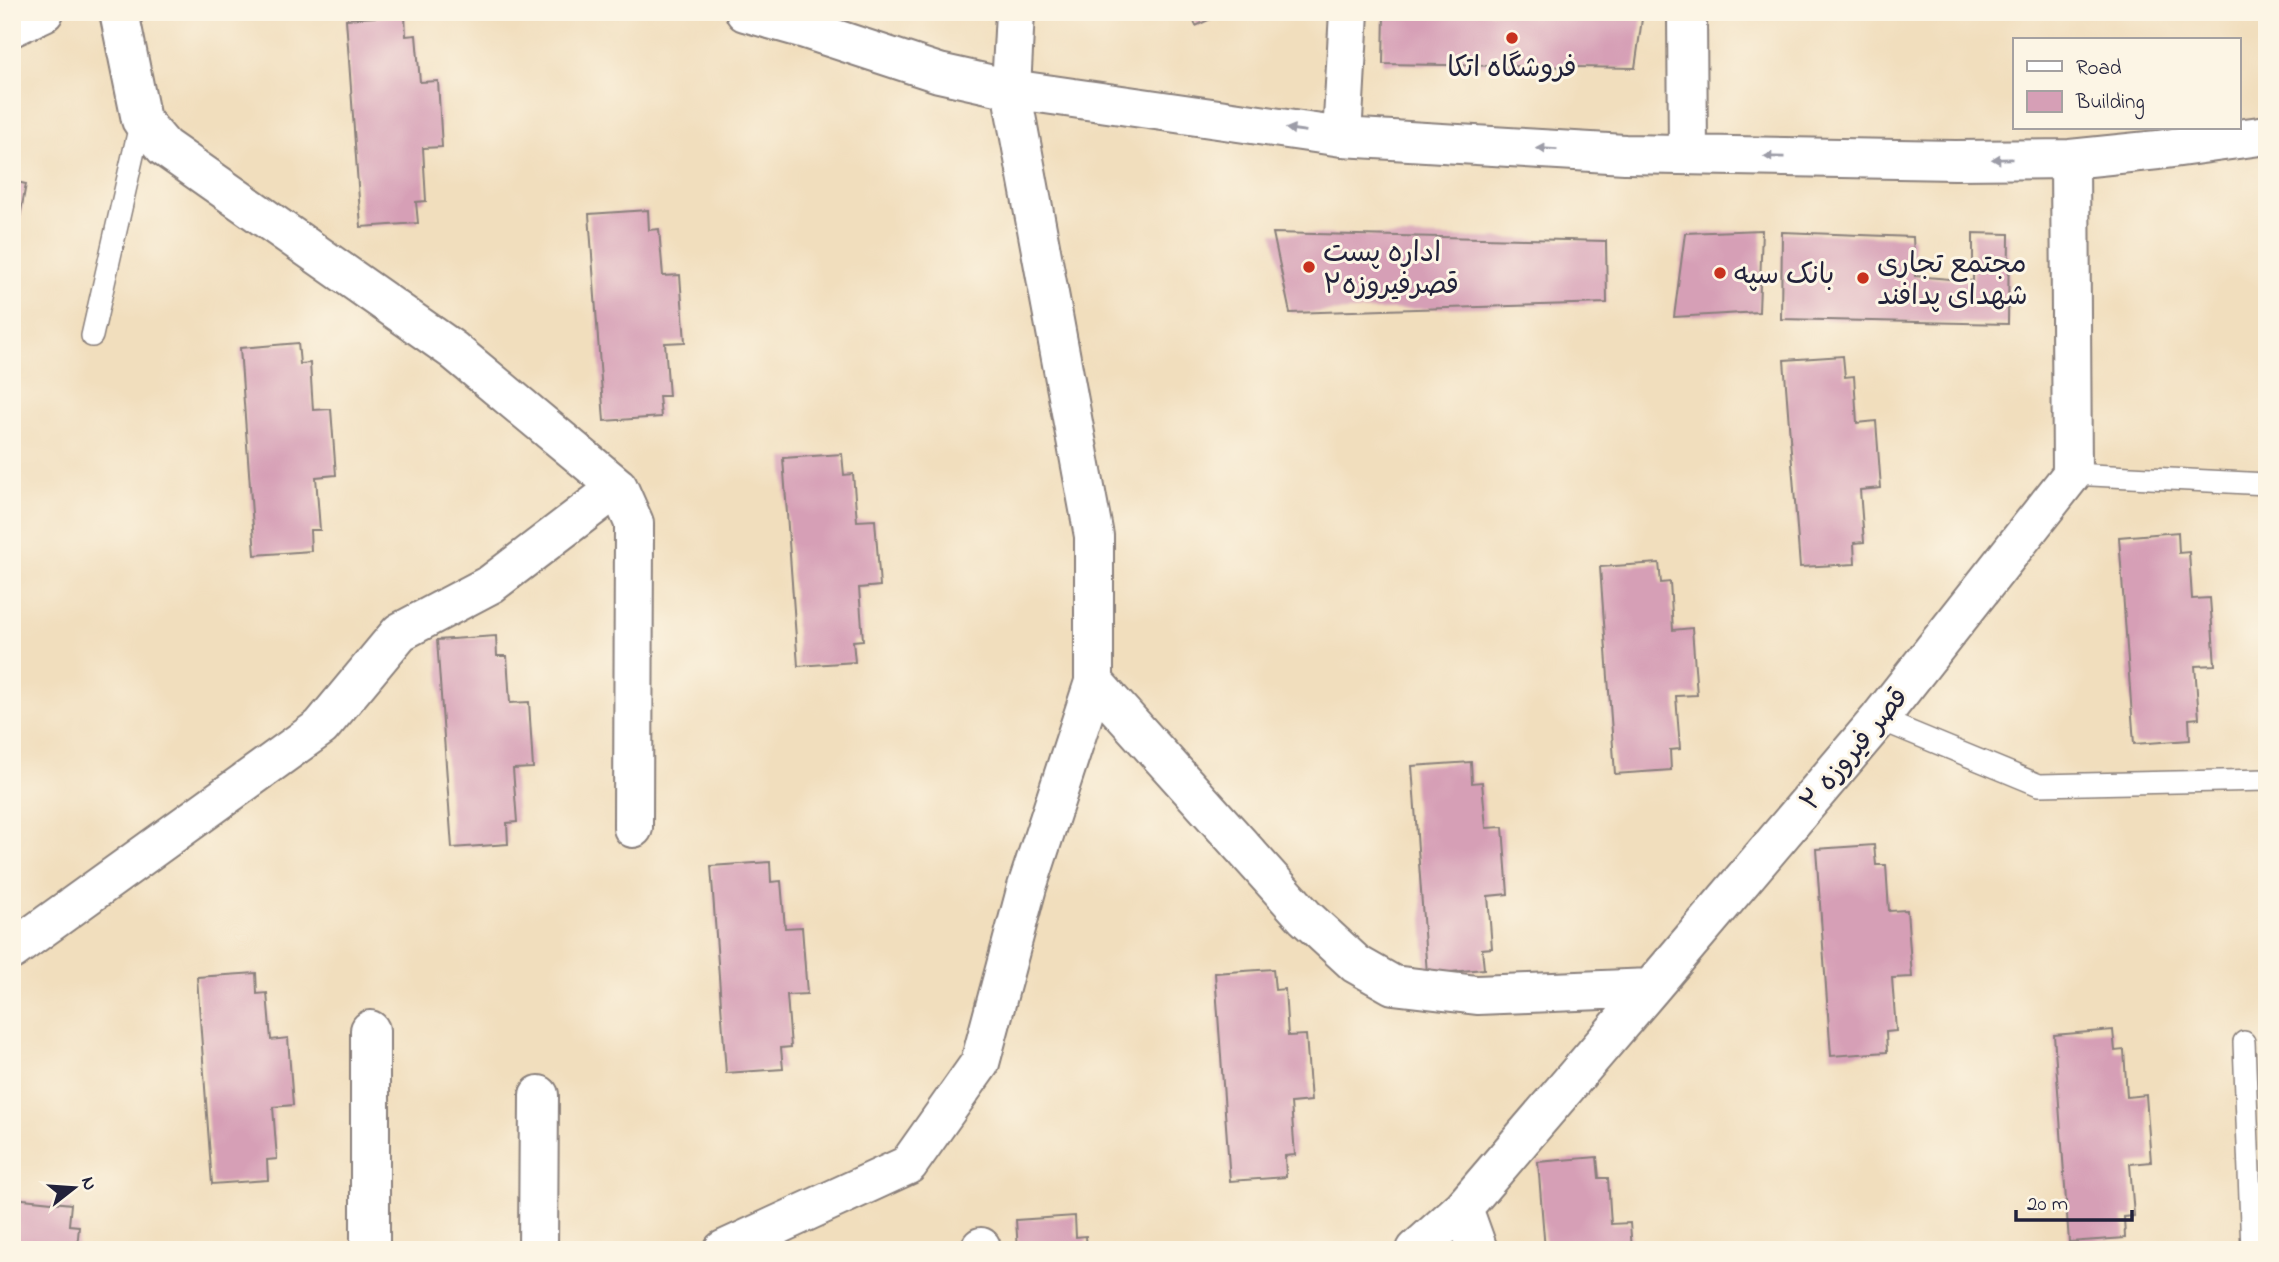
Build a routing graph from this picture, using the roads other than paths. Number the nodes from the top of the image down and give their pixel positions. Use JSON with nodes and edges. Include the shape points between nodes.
{"nodes":[{"id":1,"x":44,"y":12,"type":"edge"},
{"id":2,"x":119,"y":12,"type":"edge"},
{"id":3,"x":744,"y":12,"type":"edge"},
{"id":4,"x":1016,"y":12,"type":"edge"},
{"id":5,"x":1349,"y":12,"type":"edge"},
{"id":6,"x":1687,"y":12,"type":"edge"},
{"id":7,"x":12,"y":27,"type":"edge"},
{"id":8,"x":1011,"y":89,"type":"junction"},
{"id":9,"x":141,"y":120,"type":"junction"},
{"id":10,"x":2267,"y":135,"type":"edge"},
{"id":11,"x":1342,"y":137,"type":"junction"},
{"id":12,"x":1688,"y":155,"type":"junction"},
{"id":13,"x":2070,"y":159,"type":"junction"},
{"id":14,"x":92,"y":336,"type":"dead end"},
{"id":15,"x":2072,"y":474,"type":"junction"},
{"id":16,"x":2267,"y":484,"type":"edge"},
{"id":17,"x":618,"y":487,"type":"junction"},
{"id":18,"x":1094,"y":682,"type":"junction"},
{"id":19,"x":1879,"y":719,"type":"junction"},
{"id":20,"x":2267,"y":780,"type":"edge"},
{"id":21,"x":632,"y":828,"type":"dead end"},
{"id":22,"x":12,"y":950,"type":"edge"},
{"id":23,"x":1651,"y":988,"type":"junction"},
{"id":24,"x":370,"y":1030,"type":"dead end"},
{"id":25,"x":2244,"y":1042,"type":"dead end"},
{"id":26,"x":539,"y":1095,"type":"dead end"},
{"id":27,"x":1463,"y":1208,"type":"junction"},
{"id":28,"x":370,"y":1250,"type":"edge"},
{"id":29,"x":538,"y":1250,"type":"edge"},
{"id":30,"x":723,"y":1250,"type":"edge"},
{"id":31,"x":1416,"y":1250,"type":"edge"},
{"id":32,"x":1478,"y":1250,"type":"edge"},
{"id":33,"x":2252,"y":1250,"type":"edge"}],
"edges":[{"from":1,"to":7,"type":"street"},
{"from":2,"to":9,"type":"street"},
{"from":3,"to":8,"type":"street","via":[[939,73]]},
{"from":4,"to":8,"type":"street"},
{"from":5,"to":11,"type":"street"},
{"from":6,"to":12,"type":"street"},
{"from":11,"to":8,"type":"street","one_way":true},
{"from":8,"to":18,"type":"street","via":[[1094,536]]},
{"from":9,"to":14,"type":"lane"},
{"from":9,"to":17,"type":"street","via":[[164,147],[453,350]]},
{"from":10,"to":13,"type":"street"},
{"from":12,"to":11,"type":"street","one_way":true},
{"from":13,"to":12,"type":"street","one_way":true},
{"from":13,"to":15,"type":"street"},
{"from":15,"to":16,"type":"lane"},
{"from":15,"to":19,"type":"street","name":"قصر فیروزه ۲"},
{"from":17,"to":21,"type":"street","via":[[634,523]]},
{"from":17,"to":22,"type":"street","via":[[491,584],[400,632],[321,727]]},
{"from":18,"to":23,"type":"street","via":[[1305,917],[1356,964],[1393,985],[1477,995]]},
{"from":18,"to":30,"type":"street","via":[[1027,887],[980,1063],[908,1165]]},
{"from":19,"to":20,"type":"lane","via":[[2039,785]]},
{"from":19,"to":23,"type":"street","name":"قصر فیروزه ۲"},
{"from":23,"to":27,"type":"street","name":"قصر فیروزه ۲"},
{"from":24,"to":28,"type":"street"},
{"from":25,"to":33,"type":"lane"},
{"from":26,"to":29,"type":"street"},
{"from":27,"to":31,"type":"street","name":"قصر فیروزه ۲"},
{"from":27,"to":32,"type":"street"}]}
